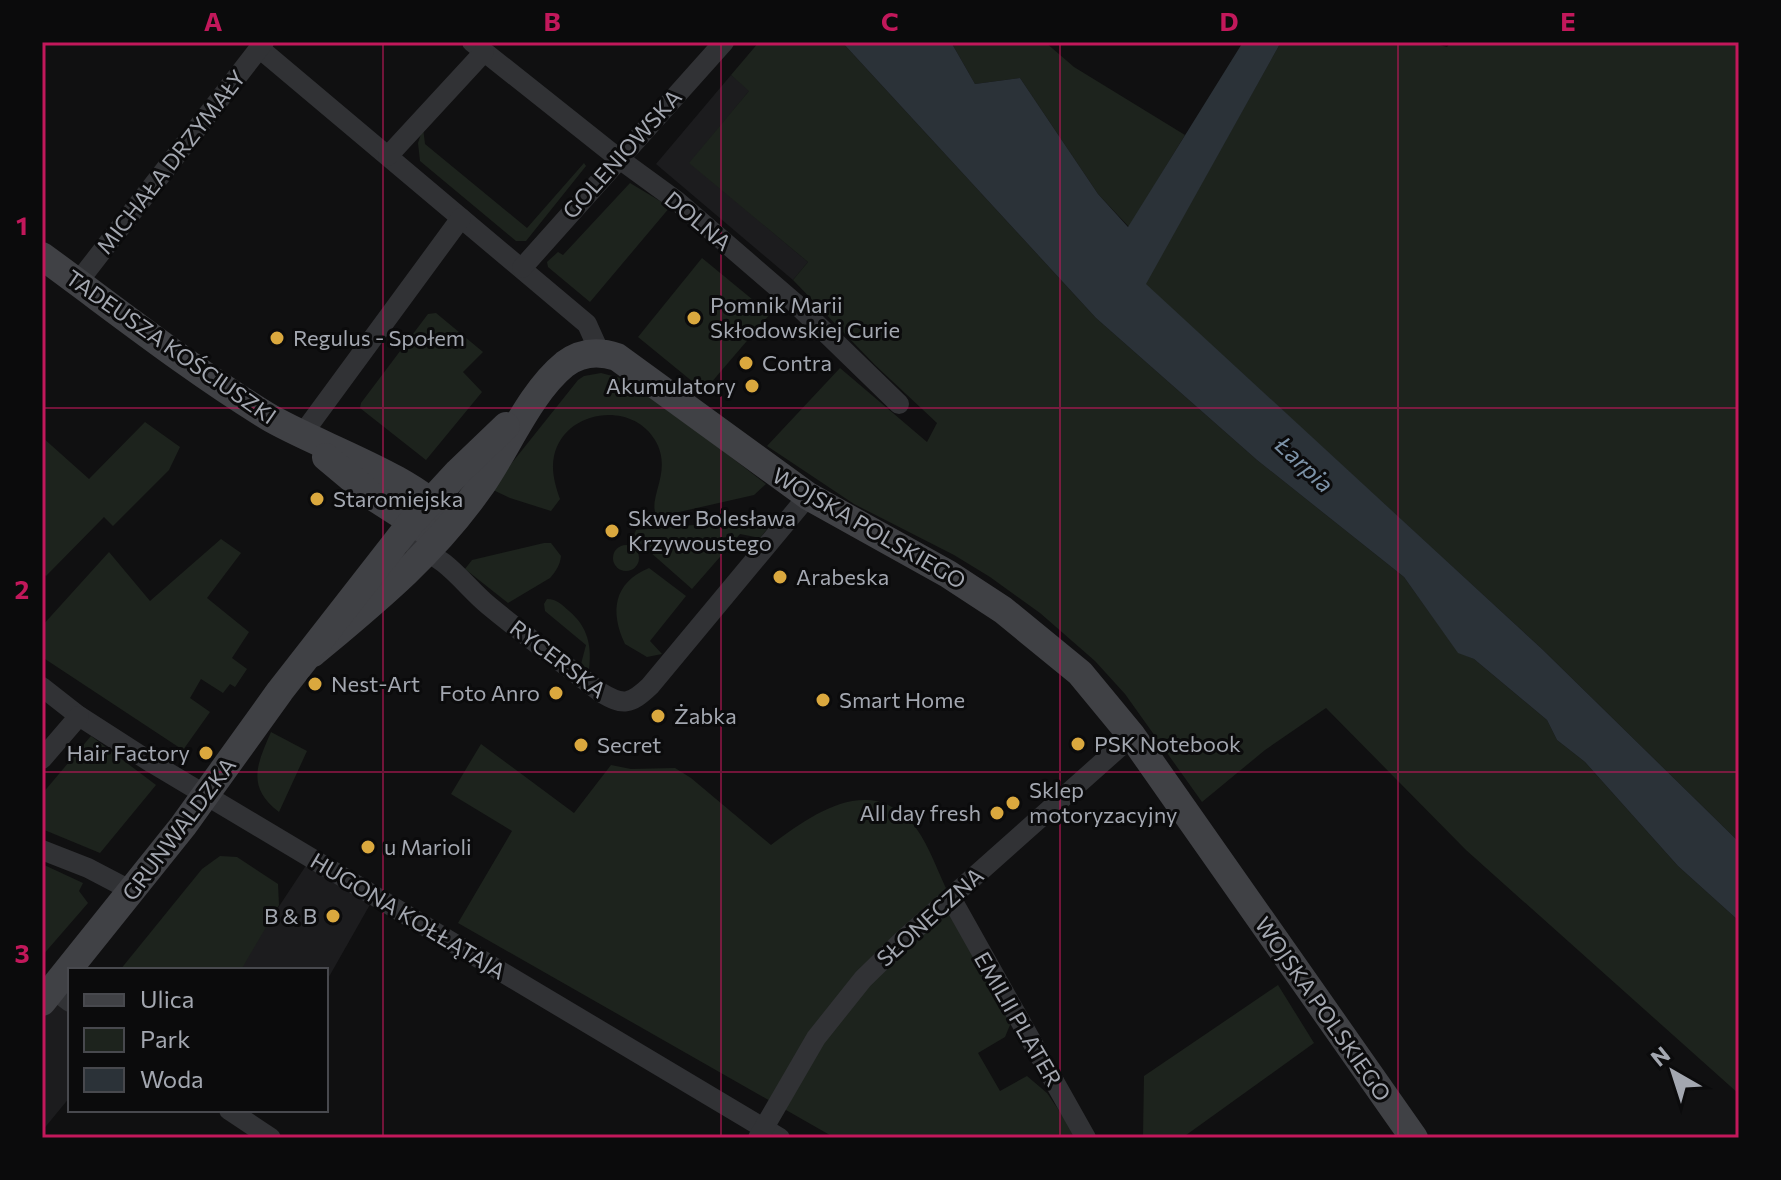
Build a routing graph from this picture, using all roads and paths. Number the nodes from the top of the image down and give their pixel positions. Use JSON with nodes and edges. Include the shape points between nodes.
{"nodes":[{"id":1,"x":724,"y":42,"type":"edge"},
{"id":2,"x":261,"y":44,"type":"edge"},
{"id":3,"x":478,"y":47,"type":"edge"},
{"id":4,"x":388,"y":156,"type":"junction"},
{"id":5,"x":618,"y":158,"type":"junction"},
{"id":6,"x":461,"y":218,"type":"junction"},
{"id":7,"x":42,"y":256,"type":"edge"},
{"id":8,"x":522,"y":268,"type":"junction"},
{"id":9,"x":78,"y":282,"type":"junction"},
{"id":10,"x":600,"y":353,"type":"junction"},
{"id":11,"x":536,"y":398,"type":"junction"},
{"id":12,"x":899,"y":404,"type":"dead end"},
{"id":13,"x":301,"y":436,"type":"junction"},
{"id":14,"x":808,"y":496,"type":"junction"},
{"id":15,"x":429,"y":501,"type":"junction"},
{"id":16,"x":411,"y":523,"type":"junction"},
{"id":17,"x":446,"y":530,"type":"junction"},
{"id":18,"x":427,"y":552,"type":"junction"},
{"id":19,"x":384,"y":557,"type":"junction"},
{"id":20,"x":313,"y":653,"type":"junction"},
{"id":21,"x":42,"y":687,"type":"edge"},
{"id":22,"x":79,"y":716,"type":"junction"},
{"id":23,"x":1132,"y":736,"type":"junction"},
{"id":24,"x":42,"y":759,"type":"edge"},
{"id":25,"x":207,"y":795,"type":"junction"},
{"id":26,"x":42,"y":850,"type":"edge"},
{"id":27,"x":132,"y":891,"type":"junction"},
{"id":28,"x":951,"y":898,"type":"junction"},
{"id":29,"x":77,"y":968,"type":"edge"},
{"id":30,"x":68,"y":980,"type":"edge"},
{"id":31,"x":55,"y":998,"type":"edge"},
{"id":32,"x":232,"y":1112,"type":"edge"},
{"id":33,"x":767,"y":1135,"type":"edge"},
{"id":34,"x":271,"y":1138,"type":"edge"},
{"id":35,"x":1086,"y":1138,"type":"edge"},
{"id":36,"x":1414,"y":1138,"type":"edge"}],
"edges":[{"from":1,"to":5,"type":"street","name":"GOLENIOWSKA"},
{"from":2,"to":4,"type":"street"},
{"from":2,"to":9,"type":"street","name":"MICHAŁA DRZYMAŁY"},
{"from":3,"to":4,"type":"street","name":"DOLNA"},
{"from":3,"to":5,"type":"street","name":"DOLNA"},
{"from":4,"to":6,"type":"street"},
{"from":5,"to":8,"type":"street","name":"GOLENIOWSKA"},
{"from":5,"to":12,"type":"street","name":"DOLNA","via":[[783,292]]},
{"from":6,"to":8,"type":"street"},
{"from":6,"to":13,"type":"street"},
{"from":7,"to":9,"type":"street","name":"TADEUSZA KOŚCIUSZKI"},
{"from":8,"to":10,"type":"street","via":[[587,324]]},
{"from":9,"to":13,"type":"street","name":"TADEUSZA KOŚCIUSZKI"},
{"from":10,"to":11,"type":"street","name":"GRUNWALDZKA","via":[[570,360]]},
{"from":10,"to":14,"type":"street","name":"WOJSKA POLSKIEGO","via":[[625,361]]},
{"from":11,"to":15,"type":"street","name":"GRUNWALDZKA"},
{"from":11,"to":17,"type":"street","name":"GRUNWALDZKA","via":[[479,490]]},
{"from":13,"to":15,"type":"street","name":"TADEUSZA KOŚCIUSZKI","via":[[375,469]]},
{"from":13,"to":16,"type":"street","name":"TADEUSZA KOŚCIUSZKI"},
{"from":14,"to":18,"type":"street","name":"RYCERSKA","via":[[650,686],[627,702],[600,692]]},
{"from":14,"to":23,"type":"street","name":"WOJSKA POLSKIEGO","via":[[1003,610],[1080,673]]},
{"from":15,"to":16,"type":"street","name":"GRUNWALDZKA"},
{"from":15,"to":17,"type":"street","via":[[444,516]]},
{"from":16,"to":17,"type":"street","name":"TADEUSZA KOŚCIUSZKI","via":[[429,532]]},
{"from":16,"to":19,"type":"street","name":"GRUNWALDZKA"},
{"from":17,"to":18,"type":"street","name":"GRUNWALDZKA"},
{"from":18,"to":19,"type":"street","via":[[403,549]]},
{"from":18,"to":20,"type":"street","name":"GRUNWALDZKA"},
{"from":19,"to":20,"type":"street","name":"GRUNWALDZKA"},
{"from":20,"to":25,"type":"street","name":"GRUNWALDZKA"},
{"from":21,"to":22,"type":"street","name":"HUGONA KOŁŁĄTAJA"},
{"from":22,"to":24,"type":"street"},
{"from":22,"to":25,"type":"street","name":"HUGONA KOŁŁĄTAJA"},
{"from":23,"to":28,"type":"street","name":"SŁONECZNA"},
{"from":23,"to":36,"type":"street","name":"WOJSKA POLSKIEGO"},
{"from":25,"to":27,"type":"street","name":"GRUNWALDZKA"},
{"from":25,"to":33,"type":"street","name":"HUGONA KOŁŁĄTAJA"},
{"from":26,"to":27,"type":"street"},
{"from":27,"to":29,"type":"street","name":"GRUNWALDZKA"},
{"from":28,"to":33,"type":"street","name":"SŁONECZNA","via":[[888,953],[816,1038]]},
{"from":28,"to":35,"type":"street","name":"EMILII PLATER"},
{"from":30,"to":31,"type":"street","name":"GRUNWALDZKA"},
{"from":32,"to":34,"type":"street"}]}
